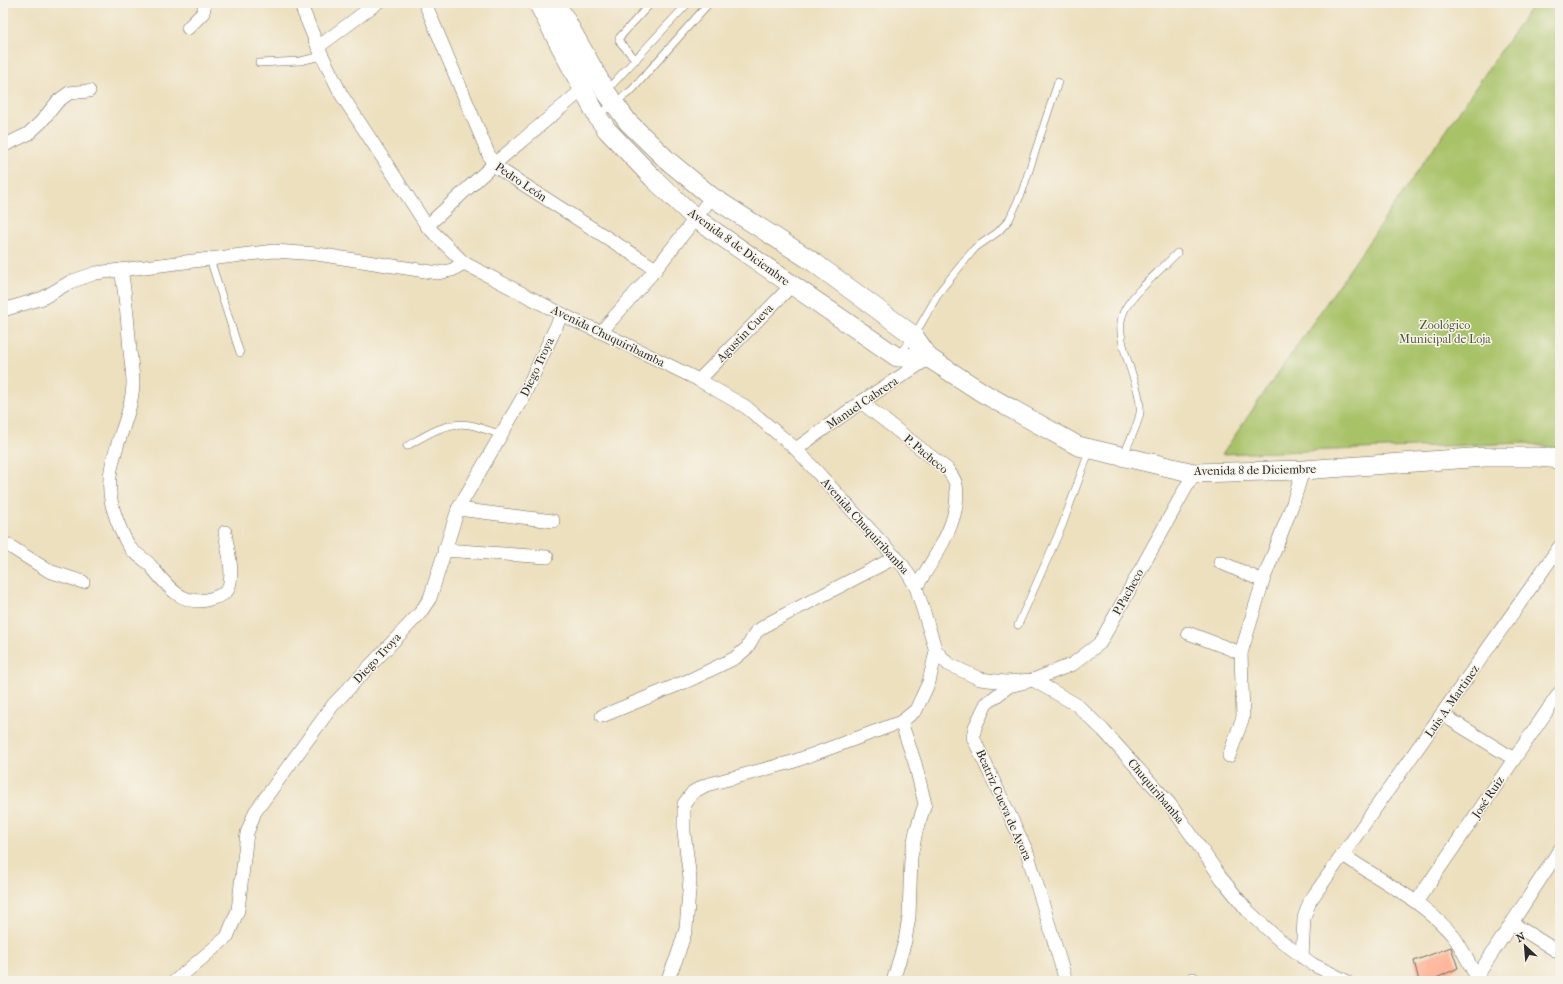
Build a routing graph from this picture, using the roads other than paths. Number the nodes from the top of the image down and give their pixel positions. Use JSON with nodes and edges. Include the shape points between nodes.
{"nodes":[{"id":1,"x":205,"y":3,"type":"edge"},
{"id":2,"x":300,"y":3,"type":"edge"},
{"id":3,"x":377,"y":3,"type":"edge"},
{"id":4,"x":425,"y":3,"type":"edge"},
{"id":5,"x":538,"y":3,"type":"edge"},
{"id":6,"x":556,"y":3,"type":"edge"},
{"id":7,"x":651,"y":3,"type":"edge"},
{"id":8,"x":688,"y":3,"type":"edge"},
{"id":9,"x":709,"y":3,"type":"edge"},
{"id":10,"x":188,"y":28,"type":"dead end"},
{"id":11,"x":320,"y":51,"type":"junction"},
{"id":12,"x":636,"y":60,"type":"junction"},
{"id":13,"x":259,"y":63,"type":"dead end"},
{"id":14,"x":1058,"y":82,"type":"dead end"},
{"id":15,"x":89,"y":91,"type":"dead end"},
{"id":16,"x":598,"y":97,"type":"junction"},
{"id":17,"x":3,"y":146,"type":"edge"},
{"id":18,"x":493,"y":165,"type":"junction"},
{"id":19,"x":712,"y":197,"type":"junction"},
{"id":20,"x":695,"y":218,"type":"junction"},
{"id":21,"x":427,"y":226,"type":"junction"},
{"id":22,"x":1177,"y":253,"type":"dead end"},
{"id":23,"x":210,"y":259,"type":"junction"},
{"id":24,"x":464,"y":263,"type":"junction"},
{"id":25,"x":656,"y":268,"type":"junction"},
{"id":26,"x":121,"y":270,"type":"junction"},
{"id":27,"x":792,"y":285,"type":"junction"},
{"id":28,"x":3,"y":310,"type":"edge"},
{"id":29,"x":562,"y":314,"type":"junction"},
{"id":30,"x":601,"y":332,"type":"junction"},
{"id":31,"x":914,"y":336,"type":"junction"},
{"id":32,"x":240,"y":353,"type":"dead end"},
{"id":33,"x":897,"y":357,"type":"junction"},
{"id":34,"x":929,"y":358,"type":"junction"},
{"id":35,"x":699,"y":380,"type":"junction"},
{"id":36,"x":861,"y":402,"type":"junction"},
{"id":37,"x":503,"y":436,"type":"junction"},
{"id":38,"x":407,"y":446,"type":"dead end"},
{"id":39,"x":796,"y":449,"type":"junction"},
{"id":40,"x":1090,"y":449,"type":"junction"},
{"id":41,"x":1123,"y":457,"type":"junction"},
{"id":42,"x":1560,"y":459,"type":"edge"},
{"id":43,"x":1303,"y":470,"type":"junction"},
{"id":44,"x":1194,"y":473,"type":"junction"},
{"id":45,"x":458,"y":509,"type":"junction"},
{"id":46,"x":553,"y":521,"type":"dead end"},
{"id":47,"x":225,"y":532,"type":"dead end"},
{"id":48,"x":3,"y":542,"type":"edge"},
{"id":49,"x":1560,"y":546,"type":"edge"},
{"id":50,"x":444,"y":550,"type":"junction"},
{"id":51,"x":547,"y":557,"type":"dead end"},
{"id":52,"x":896,"y":557,"type":"junction"},
{"id":53,"x":1220,"y":562,"type":"dead end"},
{"id":54,"x":1263,"y":581,"type":"junction"},
{"id":55,"x":83,"y":582,"type":"dead end"},
{"id":56,"x":916,"y":587,"type":"junction"},
{"id":57,"x":1018,"y":625,"type":"dead end"},
{"id":58,"x":1188,"y":633,"type":"dead end"},
{"id":59,"x":936,"y":651,"type":"junction"},
{"id":60,"x":1241,"y":653,"type":"junction"},
{"id":61,"x":1033,"y":680,"type":"junction"},
{"id":62,"x":1560,"y":692,"type":"edge"},
{"id":63,"x":1442,"y":715,"type":"junction"},
{"id":64,"x":602,"y":716,"type":"dead end"},
{"id":65,"x":901,"y":722,"type":"junction"},
{"id":66,"x":1229,"y":756,"type":"dead end"},
{"id":67,"x":1514,"y":759,"type":"junction"},
{"id":68,"x":1560,"y":851,"type":"edge"},
{"id":69,"x":1343,"y":855,"type":"junction"},
{"id":70,"x":1417,"y":902,"type":"junction"},
{"id":71,"x":1512,"y":923,"type":"junction"},
{"id":72,"x":1560,"y":953,"type":"edge"},
{"id":73,"x":1302,"y":957,"type":"junction"},
{"id":74,"x":1476,"y":979,"type":"edge"},
{"id":75,"x":175,"y":981,"type":"edge"},
{"id":76,"x":667,"y":981,"type":"edge"},
{"id":77,"x":893,"y":981,"type":"edge"},
{"id":78,"x":1066,"y":981,"type":"edge"},
{"id":79,"x":1346,"y":981,"type":"edge"}],
"edges":[{"from":1,"to":10,"type":"street","via":[[203,13]]},
{"from":2,"to":11,"type":"street","name":"Avenida Chuquiribamba"},
{"from":3,"to":11,"type":"street"},
{"from":4,"to":18,"type":"street","name":"Pedro León"},
{"from":5,"to":16,"type":"main road","name":"Avenida 8 de Diciembre"},
{"from":6,"to":16,"type":"main road","name":"Avenida 8 de Diciembre"},
{"from":7,"to":12,"type":"lane","via":[[619,38]]},
{"from":8,"to":12,"type":"lane"},
{"from":9,"to":16,"type":"lane","via":[[632,90]]},
{"from":11,"to":13,"type":"lane","via":[[300,61]]},
{"from":11,"to":21,"type":"street","name":"Avenida Chuquiribamba","via":[[340,94]]},
{"from":12,"to":16,"type":"lane"},
{"from":14,"to":31,"type":"lane","via":[[1022,192],[1009,220],[998,232],[975,248],[940,291]]},
{"from":15,"to":17,"type":"street","via":[[69,93],[58,101],[28,134]]},
{"from":16,"to":18,"type":"street"},
{"from":16,"to":19,"type":"main road","name":"Avenida 8 de Diciembre","via":[[628,122],[666,160]]},
{"from":16,"to":20,"type":"main road","name":"Avenida 8 de Diciembre","via":[[627,152]]},
{"from":18,"to":21,"type":"street"},
{"from":18,"to":25,"type":"street","name":"Pedro León"},
{"from":19,"to":20,"type":"street"},
{"from":19,"to":31,"type":"main road","name":"Avenida 8 de Diciembre","via":[[812,262]]},
{"from":20,"to":25,"type":"street"},
{"from":20,"to":27,"type":"main road","name":"Avenida 8 de Diciembre"},
{"from":21,"to":24,"type":"street","name":"Avenida Chuquiribamba"},
{"from":22,"to":41,"type":"lane","via":[[1137,293],[1125,309],[1122,320],[1127,362],[1139,400],[1140,413]]},
{"from":23,"to":24,"type":"street","via":[[281,252],[317,254],[438,273],[452,270]]},
{"from":23,"to":26,"type":"street"},
{"from":23,"to":32,"type":"lane"},
{"from":24,"to":29,"type":"street","name":"Avenida Chuquiribamba"},
{"from":25,"to":30,"type":"street"},
{"from":26,"to":28,"type":"street","via":[[96,273],[70,282],[43,298]]},
{"from":26,"to":47,"type":"street","via":[[128,305],[133,384],[126,422],[116,446],[109,485],[119,526],[132,550],[148,563],[169,589],[185,599],[202,602],[228,589],[231,574]]},
{"from":27,"to":33,"type":"main road","name":"Avenida 8 de Diciembre"},
{"from":27,"to":35,"type":"street","name":"Agustin Cueva"},
{"from":29,"to":30,"type":"street","name":"Avenida Chuquiribamba"},
{"from":29,"to":37,"type":"street","name":"Diego Troya"},
{"from":30,"to":35,"type":"street","name":"Avenida Chuquiribamba"},
{"from":31,"to":33,"type":"lane"},
{"from":31,"to":34,"type":"main road","name":"Avenida 8 de Diciembre"},
{"from":33,"to":34,"type":"main road"},
{"from":34,"to":36,"type":"street","name":"Manuel Cabrera"},
{"from":34,"to":40,"type":"main road","name":"Avenida 8 de Diciembre","via":[[982,393],[1078,446]]},
{"from":35,"to":39,"type":"street","name":"Avenida Chuquiribamba","via":[[746,407]]},
{"from":36,"to":39,"type":"street","name":"Manuel Cabrera"},
{"from":36,"to":56,"type":"street","name":"P. Pacheco","via":[[947,469],[956,483],[955,512],[933,559]]},
{"from":37,"to":38,"type":"lane","via":[[469,425],[452,426],[435,430]]},
{"from":37,"to":45,"type":"street","name":"Diego Troya"},
{"from":39,"to":52,"type":"street","name":"Avenida Chuquiribamba"},
{"from":40,"to":41,"type":"main road","name":"Avenida 8 de Diciembre"},
{"from":40,"to":57,"type":"lane","via":[[1062,526]]},
{"from":41,"to":44,"type":"main road","name":"Avenida 8 de Diciembre"},
{"from":42,"to":43,"type":"main road","name":"Avenida 8 de Diciembre","via":[[1484,457]]},
{"from":43,"to":44,"type":"main road","name":"Avenida 8 de Diciembre"},
{"from":43,"to":54,"type":"street"},
{"from":44,"to":61,"type":"street","name":"P.Pacheco","via":[[1100,643],[1073,664]]},
{"from":45,"to":46,"type":"street"},
{"from":45,"to":50,"type":"street","name":"Diego Troya"},
{"from":48,"to":55,"type":"street","via":[[49,571]]},
{"from":49,"to":63,"type":"street","name":"Luis A. Martinez"},
{"from":50,"to":51,"type":"street"},
{"from":50,"to":75,"type":"street","name":"Diego Troya","via":[[430,598],[420,613],[333,705],[255,812],[247,833],[238,910],[227,938]]},
{"from":52,"to":56,"type":"street","name":"Avenida Chuquiribamba"},
{"from":52,"to":64,"type":"street","via":[[769,623],[756,632],[746,648],[735,658],[692,679]]},
{"from":53,"to":54,"type":"street"},
{"from":54,"to":60,"type":"street"},
{"from":56,"to":59,"type":"street","name":"Avenida Chuquiribamba"},
{"from":58,"to":60,"type":"street"},
{"from":59,"to":61,"type":"street","via":[[948,664],[980,678],[1005,682]]},
{"from":59,"to":65,"type":"street","via":[[929,682],[916,710]]},
{"from":60,"to":66,"type":"street","via":[[1242,717]]},
{"from":61,"to":73,"type":"street","name":"Chuquiribamba","via":[[1077,705],[1103,730],[1168,803],[1247,910]]},
{"from":61,"to":78,"type":"street","name":"Beatriz Cueva de Ayora","via":[[1009,686],[986,704],[975,727],[974,737],[1027,852]]},
{"from":62,"to":67,"type":"street","name":"José Ruiz"},
{"from":63,"to":67,"type":"street"},
{"from":63,"to":69,"type":"street","name":"Luis A. Martinez"},
{"from":65,"to":76,"type":"street","via":[[792,762],[706,785],[693,792],[684,804],[684,832],[690,879],[686,929]]},
{"from":65,"to":77,"type":"street","via":[[925,804],[911,857],[906,935]]},
{"from":67,"to":70,"type":"street","name":"José Ruiz"},
{"from":68,"to":71,"type":"street"},
{"from":69,"to":70,"type":"street"},
{"from":69,"to":73,"type":"street","name":"Luis A. Martinez","via":[[1310,901],[1304,918]]},
{"from":70,"to":74,"type":"street","via":[[1455,939]]},
{"from":71,"to":72,"type":"street"},
{"from":71,"to":74,"type":"street"},
{"from":73,"to":79,"type":"street","name":"Chuquiribamba"}]}
